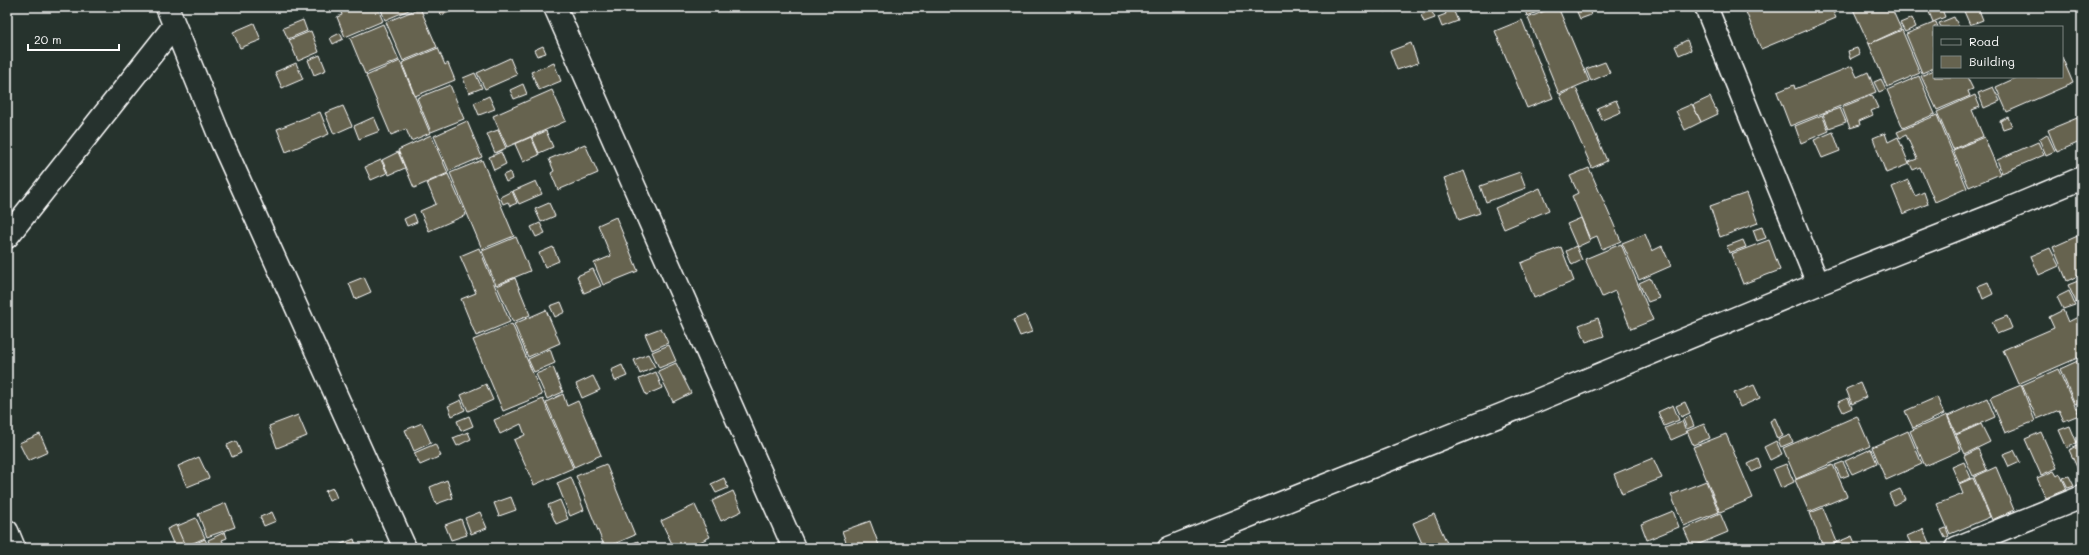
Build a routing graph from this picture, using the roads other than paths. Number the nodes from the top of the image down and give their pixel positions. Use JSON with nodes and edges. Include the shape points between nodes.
{"nodes":[{"id":1,"x":555,"y":7,"type":"edge"},
{"id":2,"x":1706,"y":7,"type":"edge"},
{"id":3,"x":171,"y":16,"type":"edge"},
{"id":4,"x":2082,"y":178,"type":"edge"},
{"id":5,"x":7,"y":237,"type":"edge"},
{"id":6,"x":1818,"y":284,"type":"junction"},
{"id":7,"x":2082,"y":497,"type":"edge"},
{"id":8,"x":7,"y":530,"type":"edge"},
{"id":9,"x":1179,"y":546,"type":"edge"},
{"id":10,"x":14,"y":548,"type":"edge"},
{"id":11,"x":406,"y":548,"type":"edge"},
{"id":12,"x":794,"y":548,"type":"edge"},
{"id":13,"x":1956,"y":548,"type":"edge"}],
"edges":[{"from":1,"to":12,"type":"street"},
{"from":2,"to":6,"type":"street"},
{"from":3,"to":5,"type":"street"},
{"from":3,"to":11,"type":"street","via":[[222,142]]},
{"from":4,"to":6,"type":"street"},
{"from":6,"to":9,"type":"street"},
{"from":7,"to":13,"type":"street"},
{"from":8,"to":10,"type":"street"}]}
